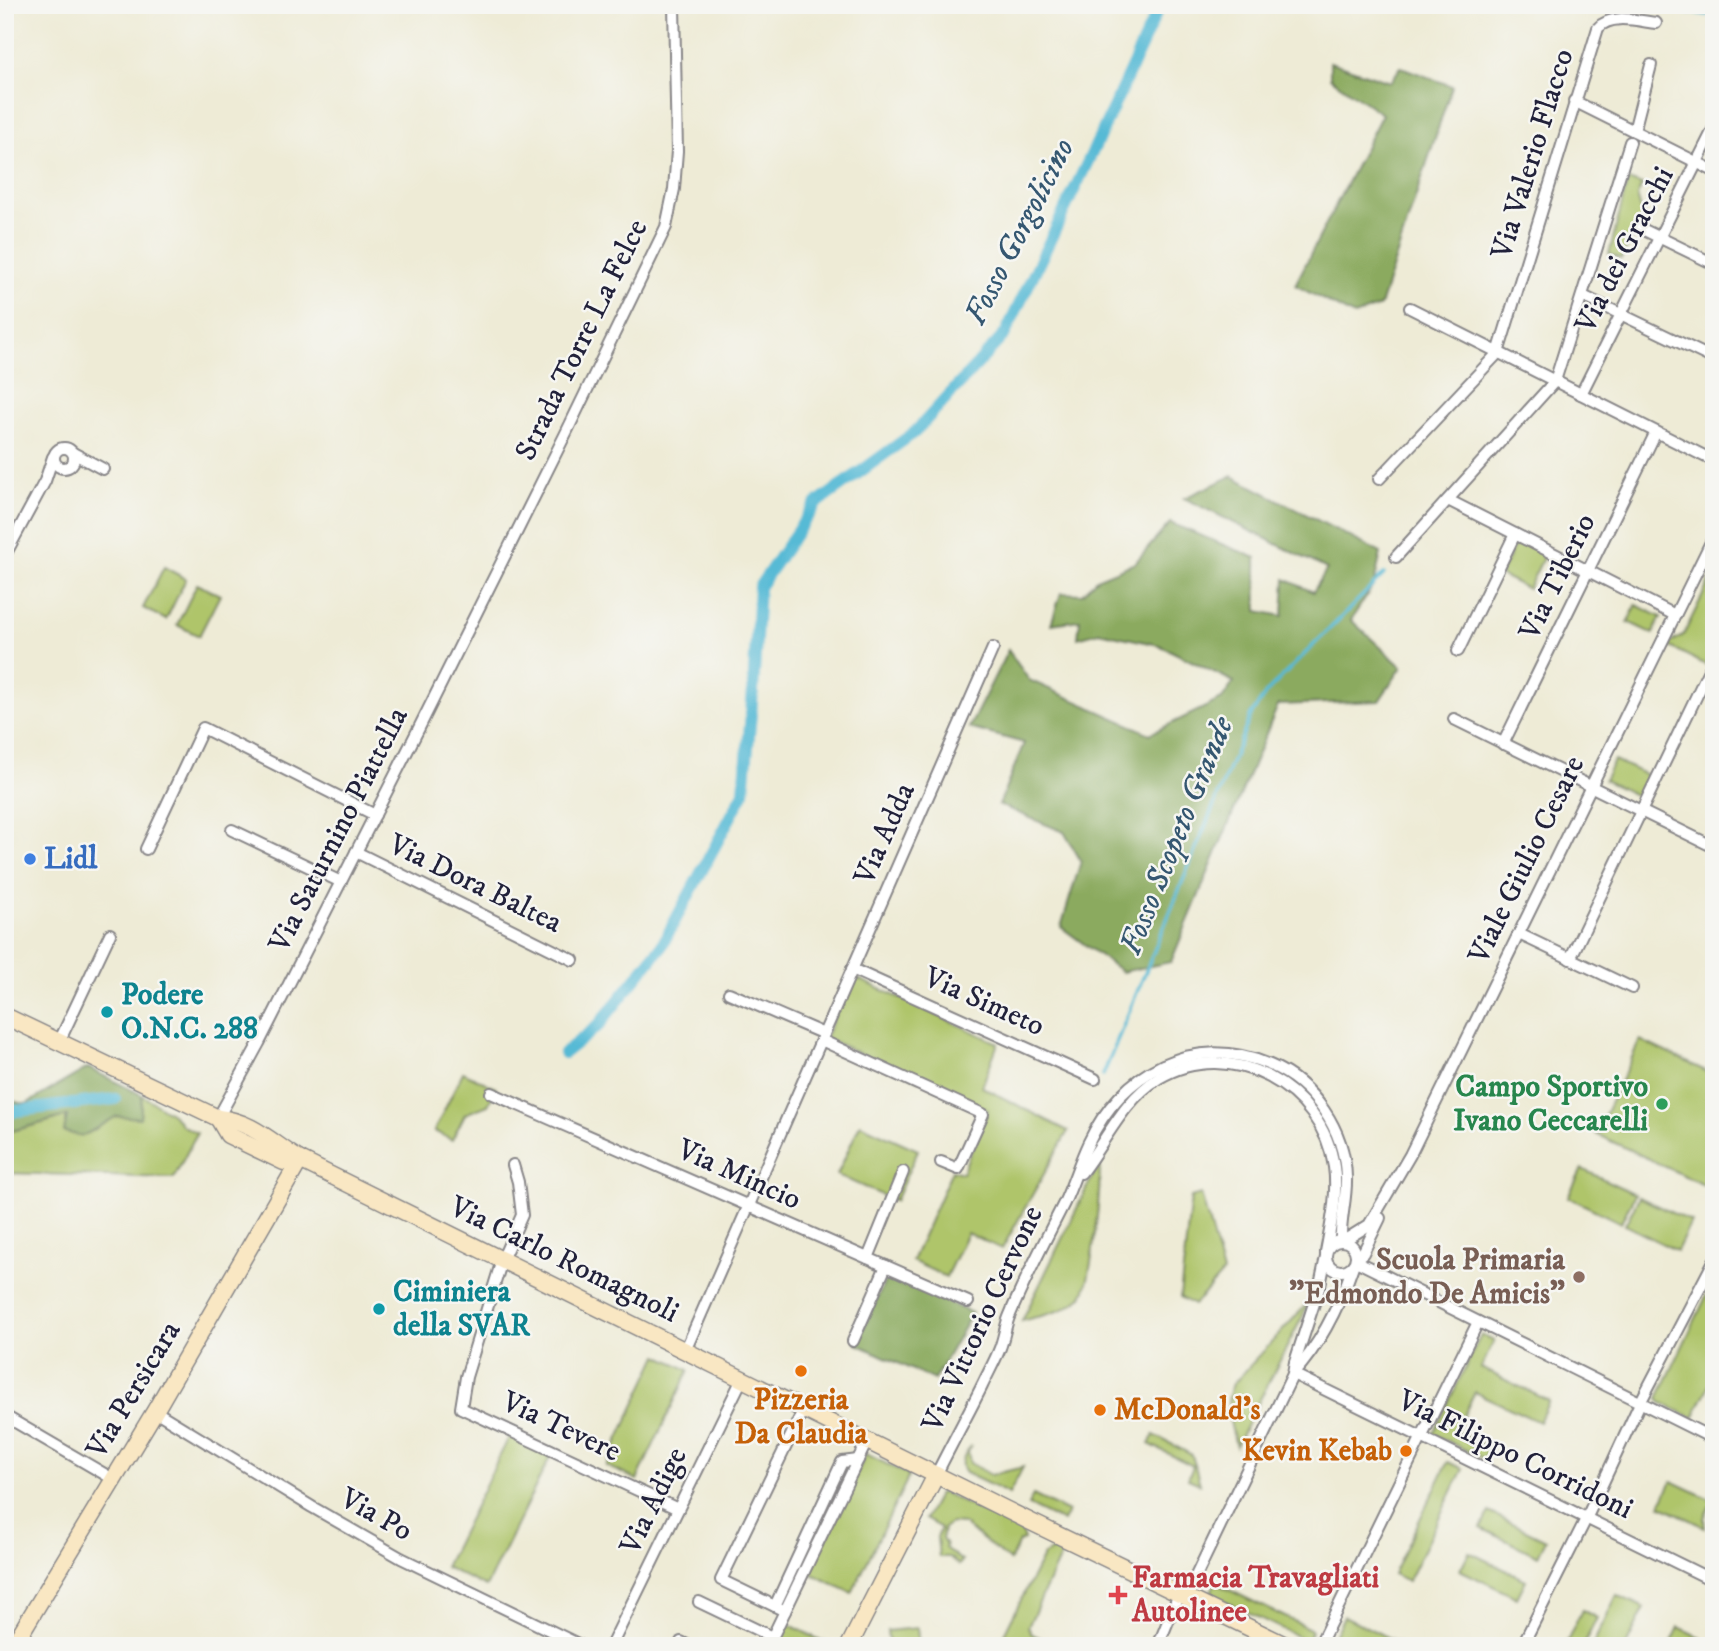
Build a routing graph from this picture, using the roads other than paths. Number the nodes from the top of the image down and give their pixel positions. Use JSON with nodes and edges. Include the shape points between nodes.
{"nodes":[{"id":1,"x":674,"y":5,"type":"edge"},
{"id":2,"x":1656,"y":23,"type":"dead end"},
{"id":3,"x":1651,"y":65,"type":"dead end"},
{"id":4,"x":1574,"y":101,"type":"junction"},
{"id":5,"x":1714,"y":128,"type":"edge"},
{"id":6,"x":1632,"y":136,"type":"junction"},
{"id":7,"x":1697,"y":162,"type":"junction"},
{"id":8,"x":1714,"y":171,"type":"edge"},
{"id":9,"x":1640,"y":228,"type":"dead end"},
{"id":10,"x":1659,"y":237,"type":"junction"},
{"id":11,"x":1714,"y":264,"type":"edge"},
{"id":12,"x":1583,"y":296,"type":"junction"},
{"id":13,"x":1410,"y":308,"type":"dead end"},
{"id":14,"x":1621,"y":314,"type":"junction"},
{"id":15,"x":1498,"y":353,"type":"junction"},
{"id":16,"x":1714,"y":359,"type":"edge"},
{"id":17,"x":1555,"y":381,"type":"junction"},
{"id":18,"x":1581,"y":394,"type":"junction"},
{"id":19,"x":1656,"y":432,"type":"junction"},
{"id":20,"x":73,"y":453,"type":"junction"},
{"id":21,"x":54,"y":457,"type":"junction"},
{"id":22,"x":1714,"y":461,"type":"edge"},
{"id":23,"x":90,"y":463,"type":"junction"},
{"id":24,"x":67,"y":467,"type":"junction"},
{"id":25,"x":103,"y":469,"type":"dead end"},
{"id":26,"x":1379,"y":480,"type":"dead end"},
{"id":27,"x":45,"y":481,"type":"junction"},
{"id":28,"x":1448,"y":500,"type":"junction"},
{"id":29,"x":1516,"y":534,"type":"junction"},
{"id":30,"x":1714,"y":536,"type":"edge"},
{"id":31,"x":5,"y":555,"type":"edge"},
{"id":32,"x":1396,"y":557,"type":"dead end"},
{"id":33,"x":1588,"y":571,"type":"junction"},
{"id":34,"x":1675,"y":615,"type":"junction"},
{"id":35,"x":993,"y":648,"type":"dead end"},
{"id":36,"x":1458,"y":651,"type":"dead end"},
{"id":37,"x":1709,"y":670,"type":"dead end"},
{"id":38,"x":444,"y":674,"type":"joint"},
{"id":39,"x":1454,"y":719,"type":"dead end"},
{"id":40,"x":1503,"y":744,"type":"junction"},
{"id":41,"x":1590,"y":788,"type":"junction"},
{"id":42,"x":1641,"y":812,"type":"junction"},
{"id":43,"x":374,"y":815,"type":"junction"},
{"id":44,"x":232,"y":830,"type":"dead end"},
{"id":45,"x":1714,"y":848,"type":"edge"},
{"id":46,"x":146,"y":849,"type":"dead end"},
{"id":47,"x":356,"y":852,"type":"junction"},
{"id":48,"x":341,"y":881,"type":"junction"},
{"id":49,"x":110,"y":934,"type":"dead end"},
{"id":50,"x":1519,"y":934,"type":"junction"},
{"id":51,"x":1570,"y":959,"type":"junction"},
{"id":52,"x":573,"y":960,"type":"dead end"},
{"id":53,"x":852,"y":969,"type":"junction"},
{"id":54,"x":1632,"y":988,"type":"dead end"},
{"id":55,"x":729,"y":993,"type":"dead end"},
{"id":56,"x":5,"y":1016,"type":"edge"},
{"id":57,"x":822,"y":1037,"type":"junction"},
{"id":58,"x":59,"y":1042,"type":"junction"},
{"id":59,"x":1095,"y":1079,"type":"dead end"},
{"id":60,"x":491,"y":1093,"type":"dead end"},
{"id":61,"x":218,"y":1118,"type":"junction"},
{"id":62,"x":300,"y":1160,"type":"junction"},
{"id":63,"x":941,"y":1162,"type":"dead end"},
{"id":64,"x":513,"y":1165,"type":"dead end"},
{"id":65,"x":903,"y":1172,"type":"dead end"},
{"id":66,"x":1073,"y":1184,"type":"junction"},
{"id":67,"x":749,"y":1205,"type":"junction"},
{"id":68,"x":1382,"y":1205,"type":"junction"},
{"id":69,"x":1343,"y":1240,"type":"junction"},
{"id":70,"x":1326,"y":1254,"type":"junction"},
{"id":71,"x":868,"y":1258,"type":"junction"},
{"id":72,"x":502,"y":1260,"type":"junction"},
{"id":73,"x":1714,"y":1261,"type":"edge"},
{"id":74,"x":1355,"y":1262,"type":"junction"},
{"id":75,"x":886,"y":1266,"type":"junction"},
{"id":76,"x":968,"y":1302,"type":"dead end"},
{"id":77,"x":1478,"y":1322,"type":"junction"},
{"id":78,"x":853,"y":1341,"type":"dead end"},
{"id":79,"x":685,"y":1351,"type":"junction"},
{"id":80,"x":1293,"y":1374,"type":"junction"},
{"id":81,"x":742,"y":1379,"type":"junction"},
{"id":82,"x":1640,"y":1403,"type":"junction"},
{"id":83,"x":804,"y":1409,"type":"junction"},
{"id":84,"x":155,"y":1411,"type":"junction"},
{"id":85,"x":5,"y":1416,"type":"edge"},
{"id":86,"x":1423,"y":1437,"type":"junction"},
{"id":87,"x":1714,"y":1439,"type":"edge"},
{"id":88,"x":867,"y":1441,"type":"junction"},
{"id":89,"x":936,"y":1475,"type":"junction"},
{"id":90,"x":113,"y":1479,"type":"junction"},
{"id":91,"x":678,"y":1509,"type":"junction"},
{"id":92,"x":1587,"y":1517,"type":"junction"},
{"id":93,"x":1714,"y":1581,"type":"edge"},
{"id":94,"x":1179,"y":1594,"type":"junction"},
{"id":95,"x":699,"y":1602,"type":"dead end"},
{"id":96,"x":780,"y":1608,"type":"junction"},
{"id":97,"x":15,"y":1640,"type":"edge"},
{"id":98,"x":770,"y":1641,"type":"edge"},
{"id":99,"x":582,"y":1646,"type":"edge"},
{"id":100,"x":611,"y":1646,"type":"edge"},
{"id":101,"x":849,"y":1646,"type":"edge"},
{"id":102,"x":1158,"y":1646,"type":"edge"},
{"id":103,"x":1287,"y":1646,"type":"edge"},
{"id":104,"x":1320,"y":1646,"type":"edge"},
{"id":105,"x":1522,"y":1646,"type":"edge"}],
"edges":[{"from":1,"to":38,"type":"street","name":"Strada Torre La Felce","via":[[677,151],[666,227]]},
{"from":2,"to":4,"type":"street","name":"Via Valerio Flacco","via":[[1613,20],[1600,25]]},
{"from":3,"to":6,"type":"street"},
{"from":4,"to":6,"type":"street"},
{"from":4,"to":15,"type":"street","name":"Via Valerio Flacco"},
{"from":5,"to":7,"type":"street","name":"Via dei Gracchi"},
{"from":6,"to":7,"type":"street"},
{"from":6,"to":12,"type":"street"},
{"from":7,"to":8,"type":"street"},
{"from":7,"to":10,"type":"street","name":"Via dei Gracchi"},
{"from":9,"to":10,"type":"street"},
{"from":10,"to":11,"type":"street"},
{"from":10,"to":14,"type":"street","name":"Via dei Gracchi"},
{"from":12,"to":14,"type":"street"},
{"from":12,"to":17,"type":"street"},
{"from":13,"to":15,"type":"street"},
{"from":14,"to":16,"type":"street"},
{"from":14,"to":18,"type":"street","name":"Via dei Gracchi"},
{"from":15,"to":17,"type":"street"},
{"from":15,"to":26,"type":"street"},
{"from":17,"to":18,"type":"street"},
{"from":17,"to":28,"type":"street"},
{"from":18,"to":19,"type":"street"},
{"from":19,"to":22,"type":"street"},
{"from":19,"to":33,"type":"street","name":"Via Tiberio"},
{"from":20,"to":21,"type":"street","via":[[61,448]]},
{"from":20,"to":23,"type":"street"},
{"from":20,"to":24,"type":"street","via":[[74,460]]},
{"from":21,"to":24,"type":"street","via":[[55,464]]},
{"from":21,"to":27,"type":"street"},
{"from":23,"to":24,"type":"street"},
{"from":23,"to":25,"type":"street"},
{"from":24,"to":27,"type":"street"},
{"from":27,"to":31,"type":"street"},
{"from":28,"to":29,"type":"street"},
{"from":28,"to":32,"type":"street"},
{"from":29,"to":33,"type":"street"},
{"from":29,"to":36,"type":"street"},
{"from":30,"to":34,"type":"street","name":"Viale Giulio Cesare"},
{"from":33,"to":34,"type":"street"},
{"from":33,"to":40,"type":"street","name":"Via Tiberio"},
{"from":34,"to":41,"type":"street","name":"Viale Giulio Cesare"},
{"from":35,"to":53,"type":"street","name":"Via Adda"},
{"from":37,"to":42,"type":"street"},
{"from":38,"to":43,"type":"street","name":"Via Saturnino Piattella"},
{"from":39,"to":40,"type":"street"},
{"from":40,"to":41,"type":"street"},
{"from":41,"to":42,"type":"street"},
{"from":41,"to":50,"type":"street","name":"Viale Giulio Cesare"},
{"from":42,"to":45,"type":"street"},
{"from":42,"to":51,"type":"street"},
{"from":43,"to":46,"type":"street","via":[[203,727]]},
{"from":43,"to":47,"type":"street","name":"Via Saturnino Piattella"},
{"from":44,"to":48,"type":"street"},
{"from":47,"to":48,"type":"street","name":"Via Saturnino Piattella"},
{"from":47,"to":52,"type":"street","name":"Via Dora Baltea"},
{"from":48,"to":61,"type":"street","name":"Via Saturnino Piattella"},
{"from":49,"to":58,"type":"street"},
{"from":50,"to":51,"type":"street"},
{"from":50,"to":68,"type":"street","name":"Viale Giulio Cesare"},
{"from":51,"to":54,"type":"street"},
{"from":53,"to":57,"type":"street","name":"Via Adda"},
{"from":53,"to":59,"type":"street","name":"Via Simeto"},
{"from":55,"to":57,"type":"street"},
{"from":56,"to":58,"type":"main road","name":"Via Carlo Romagnoli"},
{"from":57,"to":63,"type":"street","via":[[982,1114],[958,1169]]},
{"from":57,"to":67,"type":"street","name":"Via Adda"},
{"from":58,"to":61,"type":"main road","name":"Via Carlo Romagnoli"},
{"from":60,"to":67,"type":"street","name":"Via Mincio"},
{"from":61,"to":62,"type":"main road","name":"Via Carlo Romagnoli","via":[[228,1135],[284,1162]]},
{"from":62,"to":72,"type":"main road","name":"Via Carlo Romagnoli"},
{"from":62,"to":84,"type":"main road","name":"Via Persicara"},
{"from":64,"to":72,"type":"street","via":[[522,1215]]},
{"from":65,"to":71,"type":"street"},
{"from":66,"to":69,"type":"street","name":"Via Vittorio Cervone","via":[[1098,1127],[1123,1094],[1144,1076],[1187,1056],[1241,1055],[1289,1075],[1308,1090],[1328,1118],[1340,1142],[1346,1177]]},
{"from":66,"to":70,"type":"street","name":"Via Vittorio Cervone","via":[[1122,1114],[1159,1078],[1203,1064],[1250,1068],[1297,1095],[1326,1138],[1335,1176]]},
{"from":66,"to":89,"type":"street","name":"Via Vittorio Cervone","via":[[1008,1319],[1000,1349]]},
{"from":67,"to":71,"type":"street","name":"Via Mincio"},
{"from":67,"to":79,"type":"street","name":"Via Adda"},
{"from":68,"to":69,"type":"street","name":"Viale Giulio Cesare","via":[[1364,1230]]},
{"from":68,"to":74,"type":"street","name":"Viale Giulio Cesare","via":[[1380,1218]]},
{"from":69,"to":70,"type":"street","via":[[1332,1244]]},
{"from":69,"to":74,"type":"street","via":[[1355,1248]]},
{"from":70,"to":74,"type":"street","via":[[1330,1266],[1339,1271]]},
{"from":70,"to":80,"type":"street","name":"Viale Giulio Cesare"},
{"from":71,"to":75,"type":"street","name":"Via Mincio"},
{"from":72,"to":79,"type":"main road","name":"Via Carlo Romagnoli"},
{"from":72,"to":91,"type":"street","name":"Via Tevere","via":[[461,1408]]},
{"from":73,"to":82,"type":"street"},
{"from":74,"to":77,"type":"street"},
{"from":74,"to":80,"type":"street","name":"Viale Giulio Cesare","via":[[1334,1314]]},
{"from":75,"to":76,"type":"street","name":"Via Mincio"},
{"from":75,"to":78,"type":"street"},
{"from":77,"to":82,"type":"street"},
{"from":77,"to":86,"type":"street"},
{"from":79,"to":81,"type":"main road","name":"Via Carlo Romagnoli"},
{"from":80,"to":86,"type":"street","name":"Via Filippo Corridoni"},
{"from":80,"to":94,"type":"street","name":"Viale Giulio Cesare","via":[[1194,1580]]},
{"from":81,"to":83,"type":"main road","name":"Via Carlo Romagnoli"},
{"from":81,"to":91,"type":"street","name":"Via Adige"},
{"from":82,"to":87,"type":"street"},
{"from":82,"to":92,"type":"street"},
{"from":83,"to":88,"type":"main road","name":"Via Carlo Romagnoli"},
{"from":83,"to":96,"type":"street","via":[[721,1580]]},
{"from":84,"to":90,"type":"main road","name":"Via Persicara"},
{"from":84,"to":99,"type":"street","name":"Via Po","via":[[401,1558]]},
{"from":85,"to":90,"type":"street"},
{"from":86,"to":92,"type":"street","name":"Via Filippo Corridoni"},
{"from":86,"to":104,"type":"street"},
{"from":88,"to":89,"type":"main road","name":"Via Carlo Romagnoli"},
{"from":88,"to":96,"type":"street","via":[[858,1460],[842,1462]]},
{"from":89,"to":94,"type":"main road","name":"Via Carlo Romagnoli"},
{"from":89,"to":101,"type":"main road"},
{"from":90,"to":97,"type":"main road","name":"Via Persicara"},
{"from":91,"to":100,"type":"street","name":"Via Adige"},
{"from":92,"to":93,"type":"street","name":"Via Filippo Corridoni"},
{"from":92,"to":105,"type":"street"},
{"from":94,"to":102,"type":"street","name":"Viale Giulio Cesare"},
{"from":94,"to":103,"type":"main road","name":"Via Carlo Romagnoli"},
{"from":95,"to":98,"type":"street"},
{"from":96,"to":98,"type":"street"}]}
